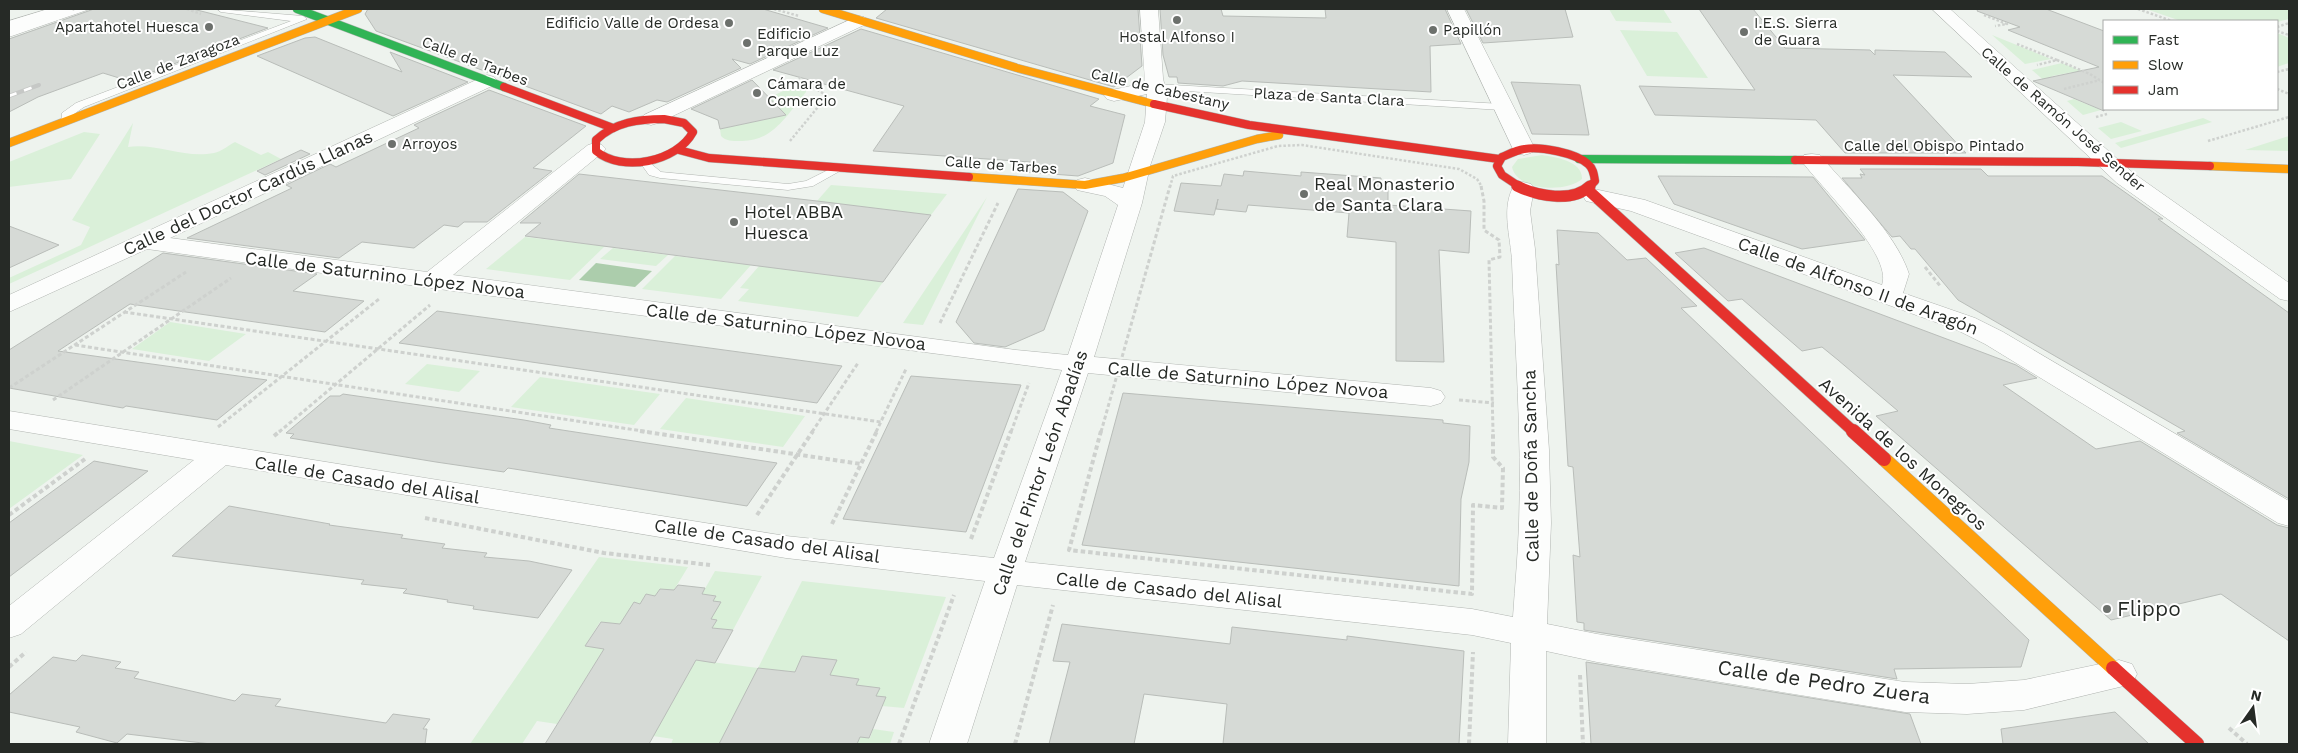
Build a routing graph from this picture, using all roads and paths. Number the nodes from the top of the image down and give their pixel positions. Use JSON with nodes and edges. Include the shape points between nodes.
{"nodes":[{"id":1,"x":65,"y":9,"type":"edge"},
{"id":2,"x":86,"y":9,"type":"edge"},
{"id":3,"x":221,"y":9,"type":"edge"},
{"id":4,"x":297,"y":9,"type":"edge"},
{"id":5,"x":358,"y":9,"type":"edge"},
{"id":6,"x":774,"y":9,"type":"edge"},
{"id":7,"x":823,"y":9,"type":"edge"},
{"id":8,"x":1149,"y":9,"type":"edge"},
{"id":9,"x":1455,"y":9,"type":"edge"},
{"id":10,"x":1940,"y":9,"type":"edge"},
{"id":11,"x":2138,"y":9,"type":"edge"},
{"id":12,"x":1976,"y":12,"type":"dead end"},
{"id":13,"x":806,"y":18,"type":"dead end"},
{"id":14,"x":303,"y":19,"type":"junction"},
{"id":15,"x":328,"y":20,"type":"junction"},
{"id":16,"x":2169,"y":20,"type":"edge"},
{"id":17,"x":858,"y":21,"type":"junction"},
{"id":18,"x":1998,"y":26,"type":"dead end"},
{"id":19,"x":9,"y":27,"type":"edge"},
{"id":20,"x":9,"y":34,"type":"edge"},
{"id":21,"x":2014,"y":43,"type":"dead end"},
{"id":22,"x":2057,"y":60,"type":"junction"},
{"id":23,"x":2034,"y":66,"type":"dead end"},
{"id":24,"x":794,"y":74,"type":"dead end"},
{"id":25,"x":2100,"y":80,"type":"junction"},
{"id":26,"x":487,"y":81,"type":"junction"},
{"id":27,"x":2103,"y":82,"type":"edge"},
{"id":28,"x":2066,"y":94,"type":"dead end"},
{"id":29,"x":1114,"y":95,"type":"joint"},
{"id":30,"x":1156,"y":96,"type":"junction"},
{"id":31,"x":1502,"y":107,"type":"junction"},
{"id":32,"x":2289,"y":118,"type":"edge"},
{"id":33,"x":651,"y":119,"type":"junction"},
{"id":34,"x":65,"y":122,"type":"junction"},
{"id":35,"x":613,"y":128,"type":"junction"},
{"id":36,"x":1315,"y":134,"type":"junction"},
{"id":37,"x":9,"y":143,"type":"edge"},
{"id":38,"x":2203,"y":143,"type":"dead end"},
{"id":39,"x":787,"y":144,"type":"dead end"},
{"id":40,"x":595,"y":149,"type":"junction"},
{"id":41,"x":1524,"y":149,"type":"junction"},
{"id":42,"x":679,"y":150,"type":"junction"},
{"id":43,"x":1499,"y":159,"type":"junction"},
{"id":44,"x":1579,"y":159,"type":"junction"},
{"id":45,"x":1812,"y":160,"type":"junction"},
{"id":46,"x":644,"y":161,"type":"junction"},
{"id":47,"x":1170,"y":163,"type":"joint"},
{"id":48,"x":2108,"y":163,"type":"junction"},
{"id":49,"x":1140,"y":165,"type":"junction"},
{"id":50,"x":842,"y":167,"type":"junction"},
{"id":51,"x":2289,"y":169,"type":"edge"},
{"id":52,"x":1085,"y":185,"type":"junction"},
{"id":53,"x":1523,"y":189,"type":"junction"},
{"id":54,"x":1590,"y":192,"type":"junction"},
{"id":55,"x":998,"y":202,"type":"dead end"},
{"id":56,"x":1131,"y":203,"type":"junction"},
{"id":57,"x":143,"y":241,"type":"junction"},
{"id":58,"x":1922,"y":264,"type":"dead end"},
{"id":59,"x":178,"y":270,"type":"dead end"},
{"id":60,"x":224,"y":276,"type":"dead end"},
{"id":61,"x":427,"y":292,"type":"junction"},
{"id":62,"x":1945,"y":292,"type":"dead end"},
{"id":63,"x":2289,"y":294,"type":"edge"},
{"id":64,"x":374,"y":296,"type":"dead end"},
{"id":65,"x":1890,"y":296,"type":"junction"},
{"id":66,"x":9,"y":304,"type":"edge"},
{"id":67,"x":124,"y":312,"type":"junction"},
{"id":68,"x":171,"y":319,"type":"junction"},
{"id":69,"x":938,"y":327,"type":"dead end"},
{"id":70,"x":325,"y":342,"type":"junction"},
{"id":71,"x":74,"y":345,"type":"junction"},
{"id":72,"x":377,"y":349,"type":"junction"},
{"id":73,"x":123,"y":352,"type":"junction"},
{"id":74,"x":848,"y":361,"type":"dead end"},
{"id":75,"x":858,"y":363,"type":"junction"},
{"id":76,"x":868,"y":364,"type":"dead end"},
{"id":77,"x":1078,"y":364,"type":"junction"},
{"id":78,"x":896,"y":368,"type":"dead end"},
{"id":79,"x":906,"y":369,"type":"junction"},
{"id":80,"x":915,"y":370,"type":"dead end"},
{"id":81,"x":281,"y":376,"type":"junction"},
{"id":82,"x":1022,"y":381,"type":"dead end"},
{"id":83,"x":335,"y":384,"type":"junction"},
{"id":84,"x":9,"y":388,"type":"edge"},
{"id":85,"x":1431,"y":397,"type":"joint"},
{"id":86,"x":1494,"y":403,"type":"dead end"},
{"id":87,"x":60,"y":404,"type":"dead end"},
{"id":88,"x":824,"y":414,"type":"junction"},
{"id":89,"x":9,"y":420,"type":"edge"},
{"id":90,"x":881,"y":422,"type":"junction"},
{"id":91,"x":281,"y":439,"type":"dead end"},
{"id":92,"x":221,"y":443,"type":"junction"},
{"id":93,"x":82,"y":453,"type":"dead end"},
{"id":94,"x":798,"y":454,"type":"junction"},
{"id":95,"x":861,"y":464,"type":"junction"},
{"id":96,"x":747,"y":514,"type":"dead end"},
{"id":97,"x":9,"y":515,"type":"edge"},
{"id":98,"x":2289,"y":515,"type":"edge"},
{"id":99,"x":757,"y":516,"type":"junction"},
{"id":100,"x":766,"y":517,"type":"dead end"},
{"id":101,"x":422,"y":518,"type":"dead end"},
{"id":102,"x":823,"y":523,"type":"dead end"},
{"id":103,"x":832,"y":524,"type":"junction"},
{"id":104,"x":842,"y":525,"type":"dead end"},
{"id":105,"x":962,"y":538,"type":"dead end"},
{"id":106,"x":713,"y":566,"type":"dead end"},
{"id":107,"x":1005,"y":572,"type":"junction"},
{"id":108,"x":948,"y":592,"type":"dead end"},
{"id":109,"x":1063,"y":604,"type":"dead end"},
{"id":110,"x":9,"y":625,"type":"edge"},
{"id":111,"x":1529,"y":634,"type":"junction"},
{"id":112,"x":1473,"y":647,"type":"dead end"},
{"id":113,"x":32,"y":648,"type":"dead end"},
{"id":114,"x":9,"y":667,"type":"edge"},
{"id":115,"x":2119,"y":674,"type":"junction"},
{"id":116,"x":899,"y":744,"type":"edge"},
{"id":117,"x":948,"y":744,"type":"edge"},
{"id":118,"x":1015,"y":744,"type":"edge"},
{"id":119,"x":1469,"y":744,"type":"edge"},
{"id":120,"x":1527,"y":744,"type":"edge"},
{"id":121,"x":2197,"y":744,"type":"edge"}],
"edges":[{"from":1,"to":19,"type":"street"},
{"from":2,"to":20,"type":"lane"},
{"from":3,"to":14,"type":"lane"},
{"from":4,"to":15,"type":"street","name":"Calle de Tarbes"},
{"from":5,"to":15,"type":"street","name":"Calle de Zaragoza"},
{"from":6,"to":13,"type":"path"},
{"from":7,"to":17,"type":"street","name":"Calle de Cabestany"},
{"from":8,"to":30,"type":"street","name":"Calle del Pintor León Abadías"},
{"from":9,"to":31,"type":"street"},
{"from":10,"to":48,"type":"street","name":"Calle de Ramón José Sender"},
{"from":11,"to":16,"type":"path"},
{"from":12,"to":18,"type":"path","via":[[2007,24]]},
{"from":14,"to":15,"type":"lane"},
{"from":14,"to":34,"type":"lane","via":[[80,105],[66,116]]},
{"from":15,"to":26,"type":"street","name":"Calle de Tarbes"},
{"from":15,"to":34,"type":"street","name":"Calle de Zaragoza"},
{"from":17,"to":29,"type":"street","name":"Calle de Cabestany"},
{"from":17,"to":33,"type":"street"},
{"from":21,"to":22,"type":"path"},
{"from":22,"to":23,"type":"path"},
{"from":22,"to":25,"type":"path"},
{"from":24,"to":39,"type":"path","via":[[827,96]]},
{"from":25,"to":27,"type":"path"},
{"from":25,"to":28,"type":"path","via":[[2061,90]]},
{"from":26,"to":35,"type":"street","name":"Calle de Tarbes"},
{"from":26,"to":57,"type":"street","name":"Calle del Doctor Cardús Llanas"},
{"from":29,"to":30,"type":"street"},
{"from":30,"to":31,"type":"lane","name":"Plaza de Santa Clara"},
{"from":30,"to":36,"type":"street","name":"Calle de Cabestany","via":[[1242,123]]},
{"from":30,"to":49,"type":"street","name":"Calle del Pintor León Abadías","via":[[1155,122]]},
{"from":31,"to":41,"type":"street"},
{"from":32,"to":38,"type":"path"},
{"from":33,"to":35,"type":"street"},
{"from":33,"to":42,"type":"street","via":[[675,120],[690,127],[692,138]]},
{"from":34,"to":37,"type":"street","name":"Calle de Zaragoza"},
{"from":35,"to":40,"type":"street","via":[[600,136],[594,144]]},
{"from":36,"to":43,"type":"street","name":"Calle de Cabestany"},
{"from":36,"to":47,"type":"street","via":[[1257,139]]},
{"from":40,"to":46,"type":"street","via":[[598,154],[616,161]]},
{"from":40,"to":61,"type":"street"},
{"from":41,"to":43,"type":"street"},
{"from":41,"to":44,"type":"street","via":[[1552,151]]},
{"from":42,"to":46,"type":"street"},
{"from":42,"to":50,"type":"street","name":"Calle de Tarbes","via":[[709,158]]},
{"from":43,"to":53,"type":"street","via":[[1497,172]]},
{"from":44,"to":45,"type":"street","name":"Calle del Obispo Pintado"},
{"from":44,"to":54,"type":"street","via":[[1588,165],[1596,178]]},
{"from":45,"to":48,"type":"street","name":"Calle del Obispo Pintado"},
{"from":45,"to":65,"type":"street","via":[[1888,251],[1897,274]]},
{"from":46,"to":50,"type":"lane","via":[[652,173],[660,176],[788,187],[808,184]]},
{"from":47,"to":49,"type":"street","via":[[1155,161]]},
{"from":48,"to":51,"type":"street","name":"Calle del Obispo Pintado"},
{"from":48,"to":63,"type":"street","name":"Calle de Ramón José Sender"},
{"from":49,"to":52,"type":"street","name":"Calle de Tarbes","via":[[1112,181]]},
{"from":49,"to":56,"type":"street","name":"Calle del Pintor León Abadías"},
{"from":50,"to":52,"type":"street","name":"Calle de Tarbes"},
{"from":52,"to":56,"type":"street","via":[[1112,191]]},
{"from":53,"to":54,"type":"street","via":[[1558,195]]},
{"from":53,"to":111,"type":"street","name":"Calle de Doña Sancha","via":[[1518,217],[1534,450],[1535,523]]},
{"from":54,"to":65,"type":"street","name":"Calle de Alfonso II de Aragón","via":[[1637,204]]},
{"from":54,"to":115,"type":"street","name":"Avenida de los Monegros"},
{"from":55,"to":69,"type":"path"},
{"from":56,"to":77,"type":"street","name":"Calle del Pintor León Abadías"},
{"from":57,"to":61,"type":"street","name":"Calle de Saturnino López Novoa"},
{"from":57,"to":66,"type":"street","name":"Calle del Doctor Cardús Llanas"},
{"from":58,"to":62,"type":"path"},
{"from":59,"to":67,"type":"path","via":[[187,271]]},
{"from":60,"to":68,"type":"path","via":[[233,277]]},
{"from":61,"to":72,"type":"path","via":[[431,304]]},
{"from":61,"to":77,"type":"street","name":"Calle de Saturnino López Novoa"},
{"from":64,"to":70,"type":"path","via":[[381,297]]},
{"from":65,"to":98,"type":"street","name":"Calle de Alfonso II de Aragón","via":[[1994,338]]},
{"from":67,"to":68,"type":"path"},
{"from":67,"to":71,"type":"path"},
{"from":68,"to":70,"type":"path"},
{"from":68,"to":73,"type":"path"},
{"from":70,"to":72,"type":"path"},
{"from":70,"to":81,"type":"path"},
{"from":71,"to":73,"type":"path"},
{"from":71,"to":84,"type":"path"},
{"from":72,"to":83,"type":"path"},
{"from":72,"to":88,"type":"path"},
{"from":73,"to":81,"type":"path"},
{"from":73,"to":87,"type":"path","via":[[50,402]]},
{"from":74,"to":75,"type":"path"},
{"from":75,"to":76,"type":"path"},
{"from":75,"to":88,"type":"path"},
{"from":77,"to":85,"type":"street","name":"Calle de Saturnino López Novoa"},
{"from":77,"to":107,"type":"street","name":"Calle del Pintor León Abadías"},
{"from":78,"to":79,"type":"path"},
{"from":79,"to":80,"type":"path"},
{"from":79,"to":90,"type":"path"},
{"from":81,"to":83,"type":"path"},
{"from":81,"to":92,"type":"path","via":[[215,429]]},
{"from":82,"to":105,"type":"path","via":[[1030,382],[971,539]]},
{"from":83,"to":91,"type":"path","via":[[271,438]]},
{"from":83,"to":94,"type":"path"},
{"from":85,"to":86,"type":"path"},
{"from":88,"to":90,"type":"path"},
{"from":88,"to":94,"type":"path"},
{"from":89,"to":92,"type":"street","name":"Calle de Casado del Alisal"},
{"from":90,"to":95,"type":"path"},
{"from":92,"to":107,"type":"street","name":"Calle de Casado del Alisal","via":[[786,547]]},
{"from":92,"to":110,"type":"street"},
{"from":93,"to":97,"type":"path","via":[[91,455]]},
{"from":94,"to":95,"type":"path"},
{"from":94,"to":99,"type":"path"},
{"from":95,"to":103,"type":"path"},
{"from":96,"to":99,"type":"path"},
{"from":99,"to":100,"type":"path"},
{"from":101,"to":106,"type":"path","via":[[604,553]]},
{"from":102,"to":103,"type":"path"},
{"from":103,"to":104,"type":"path"},
{"from":107,"to":111,"type":"street","name":"Calle de Casado del Alisal","via":[[1472,622]]},
{"from":107,"to":117,"type":"street","name":"Calle del Pintor León Abadías"},
{"from":108,"to":116,"type":"path","via":[[955,593]]},
{"from":109,"to":118,"type":"path","via":[[1054,603]]},
{"from":111,"to":115,"type":"street","name":"Calle de Pedro Zuera","via":[[1597,648],[1905,697],[1967,699],[2024,695]]},
{"from":111,"to":120,"type":"street","name":"Calle de Doña Sancha"},
{"from":112,"to":119,"type":"path"},
{"from":113,"to":114,"type":"path"},
{"from":115,"to":121,"type":"street","name":"Avenida de los Monegros"}]}
